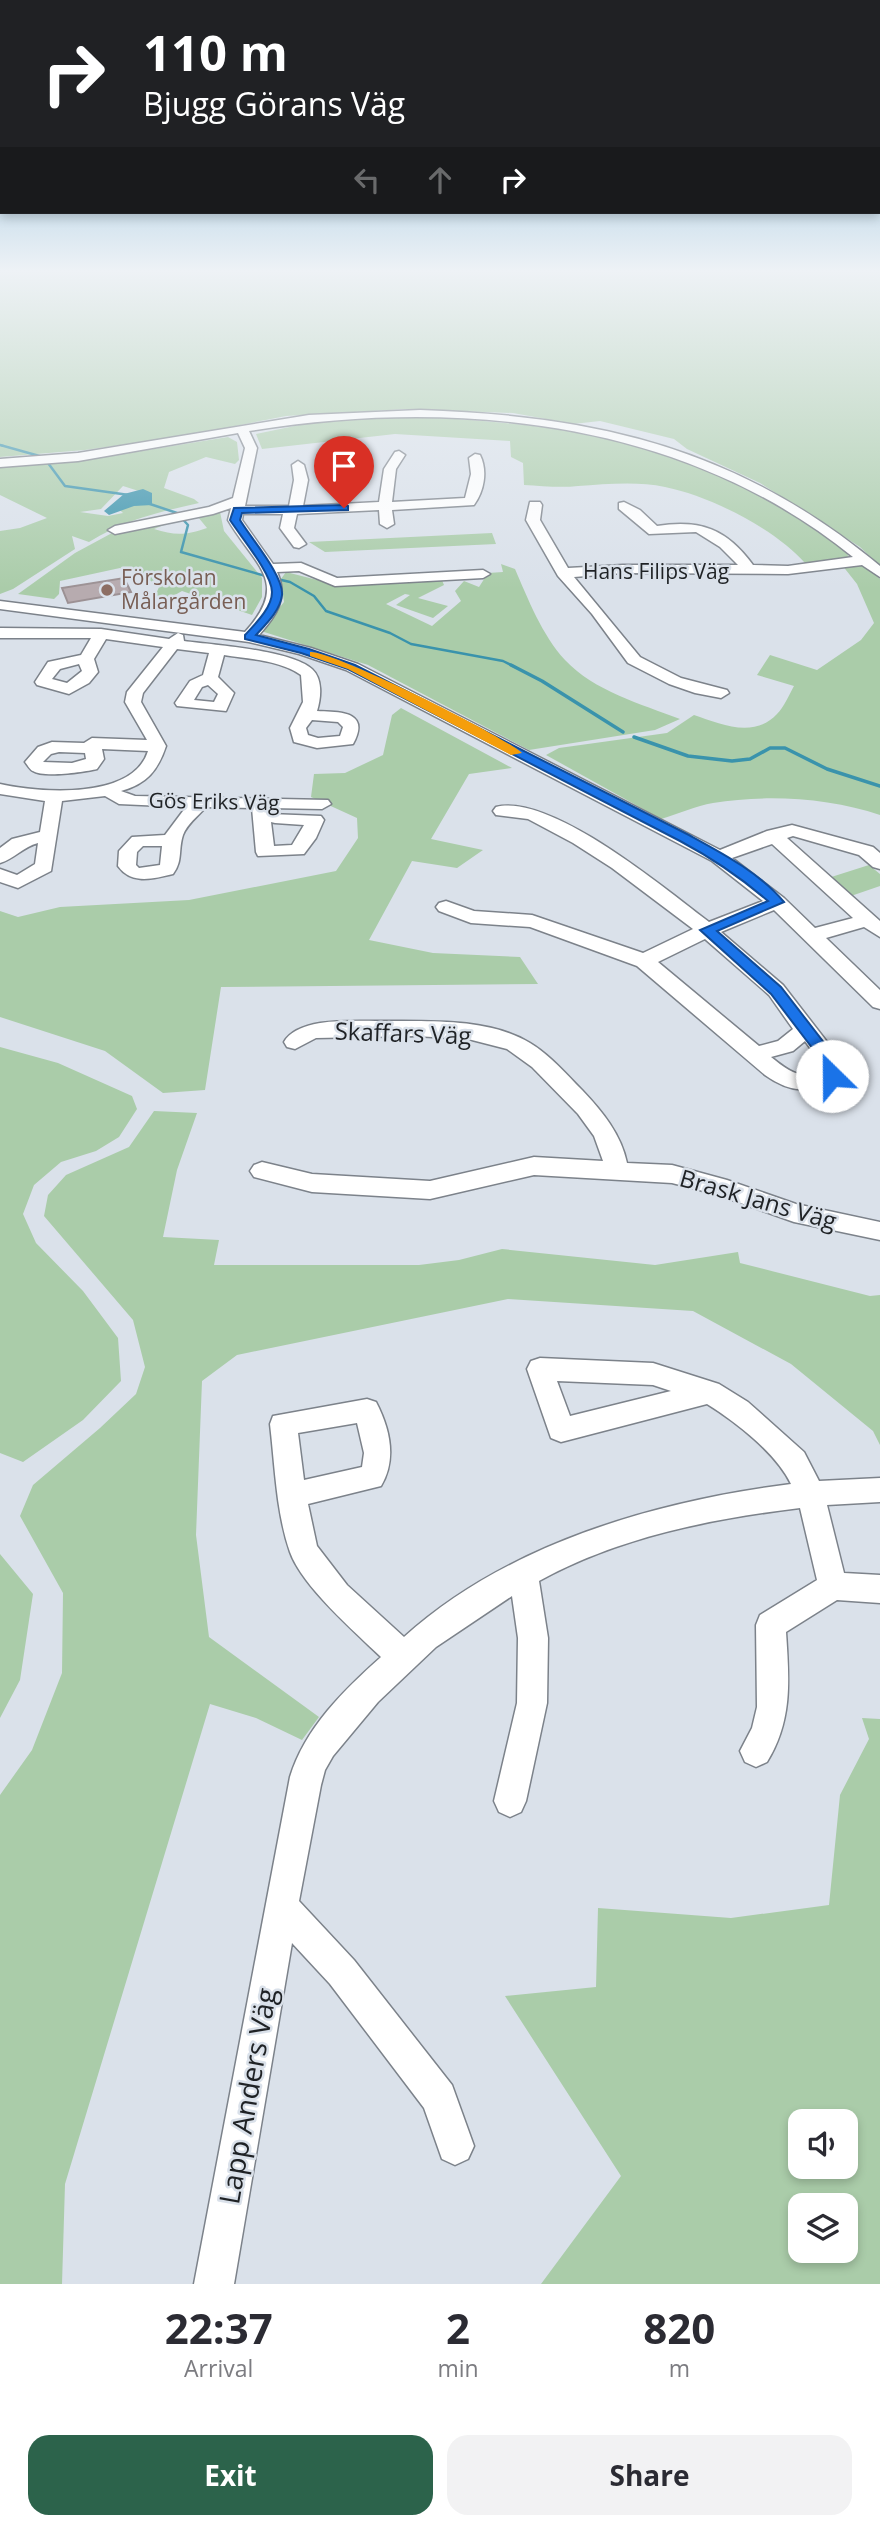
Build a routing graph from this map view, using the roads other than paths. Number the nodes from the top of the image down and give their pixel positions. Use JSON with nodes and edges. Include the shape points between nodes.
{"nodes":[{"id":1,"x":243,"y":429,"type":"junction"},
{"id":2,"x":399,"y":455,"type":"dead end"},
{"id":3,"x":475,"y":458,"type":"dead end"},
{"id":4,"x":0,"y":463,"type":"edge"},
{"id":5,"x":298,"y":466,"type":"dead end"},
{"id":6,"x":447,"y":504,"type":"junction"},
{"id":7,"x":238,"y":505,"type":"junction"},
{"id":8,"x":535,"y":505,"type":"dead end"},
{"id":9,"x":624,"y":506,"type":"dead end"},
{"id":10,"x":385,"y":507,"type":"junction"},
{"id":11,"x":324,"y":509,"type":"junction"},
{"id":12,"x":293,"y":510,"type":"junction"},
{"id":13,"x":451,"y":521,"type":"dead end"},
{"id":14,"x":387,"y":524,"type":"dead end"},
{"id":15,"x":322,"y":526,"type":"dead end"},
{"id":16,"x":115,"y":530,"type":"dead end"},
{"id":17,"x":299,"y":544,"type":"dead end"},
{"id":18,"x":653,"y":551,"type":"junction"},
{"id":19,"x":470,"y":559,"type":"dead end"},
{"id":20,"x":865,"y":560,"type":"junction"},
{"id":21,"x":269,"y":568,"type":"junction"},
{"id":22,"x":749,"y":571,"type":"junction"},
{"id":23,"x":563,"y":573,"type":"junction"},
{"id":24,"x":880,"y":573,"type":"edge"},
{"id":25,"x":0,"y":605,"type":"edge"},
{"id":26,"x":184,"y":630,"type":"junction"},
{"id":27,"x":0,"y":634,"type":"edge"},
{"id":28,"x":101,"y":634,"type":"junction"},
{"id":29,"x":249,"y":637,"type":"junction"},
{"id":30,"x":173,"y":646,"type":"junction"},
{"id":31,"x":217,"y":651,"type":"junction"},
{"id":32,"x":86,"y":659,"type":"dead end"},
{"id":33,"x":209,"y":678,"type":"dead end"},
{"id":34,"x":721,"y":693,"type":"dead end"},
{"id":35,"x":309,"y":715,"type":"dead end"},
{"id":36,"x":158,"y":746,"type":"junction"},
{"id":37,"x":93,"y":749,"type":"dead end"},
{"id":38,"x":0,"y":789,"type":"edge"},
{"id":39,"x":109,"y":790,"type":"junction"},
{"id":40,"x":54,"y":798,"type":"junction"},
{"id":41,"x":201,"y":802,"type":"junction"},
{"id":42,"x":322,"y":804,"type":"dead end"},
{"id":43,"x":502,"y":811,"type":"dead end"},
{"id":44,"x":48,"y":835,"type":"junction"},
{"id":45,"x":773,"y":835,"type":"junction"},
{"id":46,"x":171,"y":840,"type":"dead end"},
{"id":47,"x":0,"y":857,"type":"edge"},
{"id":48,"x":719,"y":857,"type":"junction"},
{"id":49,"x":880,"y":863,"type":"edge"},
{"id":50,"x":0,"y":875,"type":"edge"},
{"id":51,"x":778,"y":902,"type":"junction"},
{"id":52,"x":446,"y":907,"type":"dead end"},
{"id":53,"x":874,"y":925,"type":"edge"},
{"id":54,"x":707,"y":930,"type":"junction"},
{"id":55,"x":813,"y":935,"type":"junction"},
{"id":56,"x":643,"y":961,"type":"junction"},
{"id":57,"x":880,"y":1002,"type":"edge"},
{"id":58,"x":805,"y":1030,"type":"junction"},
{"id":59,"x":295,"y":1042,"type":"dead end"},
{"id":60,"x":755,"y":1054,"type":"junction"},
{"id":61,"x":616,"y":1170,"type":"junction"},
{"id":62,"x":262,"y":1171,"type":"dead end"},
{"id":63,"x":880,"y":1231,"type":"edge"},
{"id":64,"x":710,"y":1392,"type":"junction"},
{"id":65,"x":880,"y":1490,"type":"edge"},
{"id":66,"x":810,"y":1492,"type":"junction"},
{"id":67,"x":292,"y":1495,"type":"dead end"},
{"id":68,"x":523,"y":1573,"type":"junction"},
{"id":69,"x":833,"y":1587,"type":"junction"},
{"id":70,"x":880,"y":1589,"type":"edge"},
{"id":71,"x":401,"y":1655,"type":"junction"},
{"id":72,"x":756,"y":1751,"type":"dead end"},
{"id":73,"x":510,"y":1801,"type":"dead end"},
{"id":74,"x":283,"y":1908,"type":"junction"},
{"id":75,"x":455,"y":2146,"type":"dead end"},
{"id":76,"x":214,"y":2284,"type":"edge"}],
"edges":[{"from":1,"to":4,"type":"street","via":[[98,455]]},
{"from":1,"to":7,"type":"street","via":[[251,448]]},
{"from":1,"to":20,"type":"street","via":[[308,419],[414,414],[529,421],[605,433],[690,458],[746,481]]},
{"from":2,"to":10,"type":"street","via":[[392,460]]},
{"from":3,"to":6,"type":"street","via":[[473,498]]},
{"from":5,"to":12,"type":"street","via":[[301,480]]},
{"from":6,"to":10,"type":"street"},
{"from":6,"to":13,"type":"street"},
{"from":7,"to":12,"type":"street"},
{"from":7,"to":16,"type":"street"},
{"from":7,"to":21,"type":"street","via":[[235,520]]},
{"from":8,"to":23,"type":"street","name":"Hans Filips Väg","via":[[533,520]]},
{"from":9,"to":18,"type":"street","name":"Hans Filips Väg","via":[[635,513]]},
{"from":10,"to":11,"type":"street"},
{"from":10,"to":14,"type":"street"},
{"from":11,"to":12,"type":"street"},
{"from":11,"to":15,"type":"street"},
{"from":12,"to":17,"type":"street","via":[[287,528]]},
{"from":18,"to":22,"type":"street","name":"Hans Filips Väg"},
{"from":18,"to":22,"type":"street","name":"Hans Filips Väg","via":[[685,527],[701,528],[735,552]]},
{"from":18,"to":23,"type":"street","name":"Hans Filips Väg"},
{"from":19,"to":21,"type":"street","via":[[479,574],[358,573],[335,582],[301,567]]},
{"from":20,"to":22,"type":"street","name":"Hans Filips Väg"},
{"from":20,"to":24,"type":"street"},
{"from":21,"to":29,"type":"street","via":[[278,593],[271,611]]},
{"from":23,"to":34,"type":"street","name":"Hans Filips Väg","via":[[634,660],[675,681]]},
{"from":25,"to":26,"type":"street"},
{"from":26,"to":29,"type":"street"},
{"from":26,"to":30,"type":"street"},
{"from":27,"to":28,"type":"street"},
{"from":28,"to":30,"type":"street"},
{"from":28,"to":32,"type":"street"},
{"from":29,"to":48,"type":"street","via":[[352,667]]},
{"from":30,"to":31,"type":"street"},
{"from":30,"to":36,"type":"street","via":[[147,675],[133,702]]},
{"from":31,"to":33,"type":"street"},
{"from":31,"to":35,"type":"street","via":[[295,664],[308,673],[314,698]]},
{"from":36,"to":37,"type":"street","via":[[92,743]]},
{"from":36,"to":39,"type":"street","name":"Gös Eriks Väg","via":[[150,767]]},
{"from":38,"to":40,"type":"street","name":"Gös Eriks Väg"},
{"from":39,"to":40,"type":"street","name":"Gös Eriks Väg"},
{"from":39,"to":41,"type":"street","name":"Gös Eriks Väg","via":[[119,799],[135,802]]},
{"from":40,"to":44,"type":"street"},
{"from":41,"to":42,"type":"street","name":"Gös Eriks Väg","via":[[262,810]]},
{"from":41,"to":46,"type":"street","name":"Gös Eriks Väg"},
{"from":43,"to":54,"type":"street","via":[[532,814],[579,839]]},
{"from":44,"to":47,"type":"street","via":[[18,843]]},
{"from":44,"to":50,"type":"street","via":[[44,867],[18,882]]},
{"from":45,"to":48,"type":"street"},
{"from":45,"to":49,"type":"street","via":[[792,830],[823,838],[866,851]]},
{"from":45,"to":53,"type":"street"},
{"from":48,"to":51,"type":"street"},
{"from":51,"to":54,"type":"street"},
{"from":51,"to":55,"type":"street"},
{"from":52,"to":56,"type":"street","via":[[471,917],[532,921]]},
{"from":53,"to":55,"type":"street"},
{"from":54,"to":56,"type":"street"},
{"from":54,"to":58,"type":"street","via":[[776,990]]},
{"from":55,"to":57,"type":"street"},
{"from":56,"to":60,"type":"street"},
{"from":58,"to":60,"type":"street","via":[[785,1046]]},
{"from":58,"to":60,"type":"street","via":[[834,1065],[832,1076],[815,1086],[794,1083]]},
{"from":59,"to":61,"type":"street","name":"Skaffars Väg","via":[[312,1031],[462,1031],[516,1045],[555,1076],[596,1119],[615,1156]]},
{"from":61,"to":62,"type":"street","name":"Brask Jans Väg","via":[[534,1166],[430,1190],[312,1183]]},
{"from":61,"to":63,"type":"street","name":"Brask Jans Väg","via":[[672,1174],[794,1213]]},
{"from":64,"to":64,"type":"street","via":[[561,1430],[540,1369],[653,1374]]},
{"from":64,"to":66,"type":"street","via":[[739,1410],[794,1461]]},
{"from":65,"to":66,"type":"street","name":"Lapp Anders Väg"},
{"from":66,"to":68,"type":"street","name":"Lapp Anders Väg","via":[[677,1516],[587,1544]]},
{"from":66,"to":69,"type":"street"},
{"from":67,"to":71,"type":"street","via":[[304,1551],[337,1595]]},
{"from":68,"to":71,"type":"street","name":"Lapp Anders Väg","via":[[472,1601]]},
{"from":68,"to":73,"type":"street","via":[[533,1638],[532,1703]]},
{"from":69,"to":70,"type":"street"},
{"from":69,"to":72,"type":"street","via":[[771,1625],[773,1715]]},
{"from":71,"to":74,"type":"street","name":"Lapp Anders Väg","via":[[358,1700],[312,1761],[296,1824]]},
{"from":74,"to":75,"type":"street","via":[[342,1972],[439,2098]]},
{"from":74,"to":76,"type":"street","name":"Lapp Anders Väg"}]}
